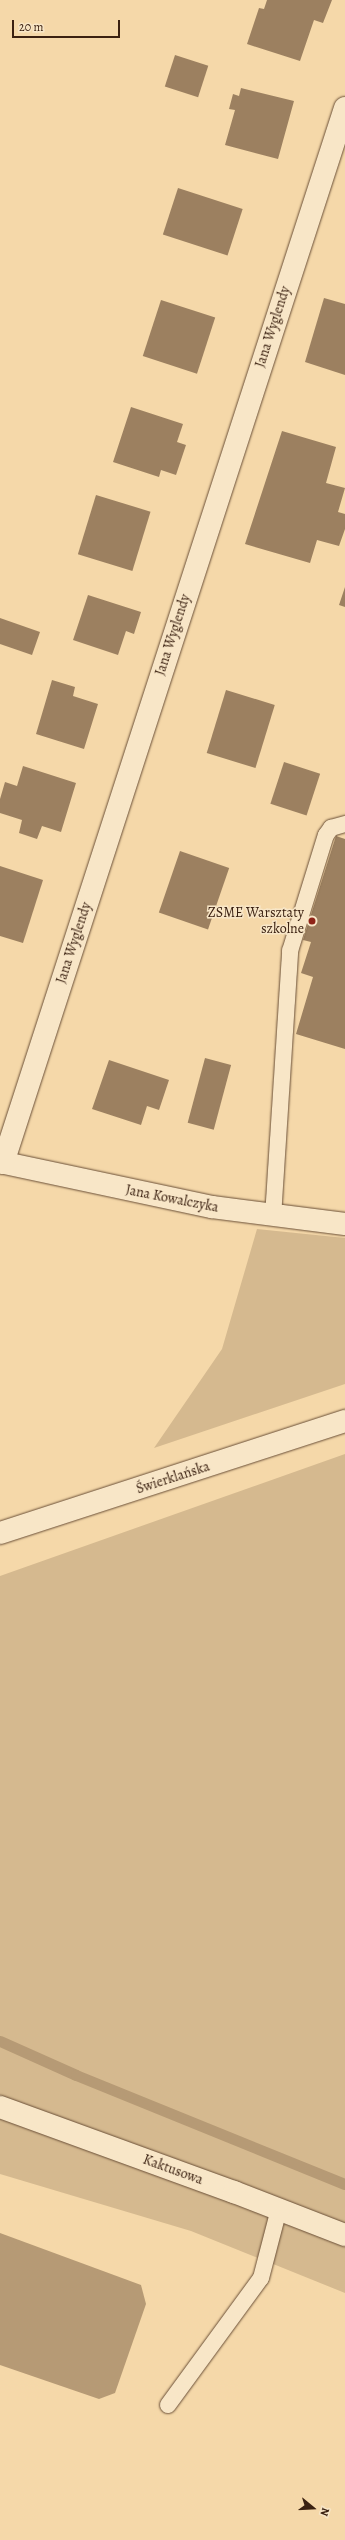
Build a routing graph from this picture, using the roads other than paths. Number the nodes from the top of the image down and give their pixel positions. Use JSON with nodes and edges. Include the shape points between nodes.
{"nodes":[{"id":1,"x":345,"y":108,"type":"edge"},
{"id":2,"x":345,"y":824,"type":"edge"},
{"id":3,"x":2,"y":1163,"type":"edge"},
{"id":4,"x":273,"y":1217,"type":"junction"},
{"id":5,"x":345,"y":1224,"type":"edge"},
{"id":6,"x":345,"y":1421,"type":"edge"},
{"id":7,"x":0,"y":1533,"type":"edge"},
{"id":8,"x":0,"y":2107,"type":"edge"},
{"id":9,"x":279,"y":2209,"type":"junction"},
{"id":10,"x":345,"y":2235,"type":"edge"},
{"id":11,"x":168,"y":2405,"type":"dead end"}],
"edges":[{"from":1,"to":3,"type":"street","name":"Jana Wyglendy"},
{"from":2,"to":4,"type":"lane","via":[[331,828],[326,835],[290,951]]},
{"from":3,"to":4,"type":"street","name":"Jana Kowalczyka","via":[[145,1195]]},
{"from":4,"to":5,"type":"street","name":"Jana Kowalczyka"},
{"from":6,"to":7,"type":"street","name":"Świerklańska"},
{"from":8,"to":9,"type":"street","name":"Kaktusowa"},
{"from":9,"to":10,"type":"street","name":"Kaktusowa"},
{"from":9,"to":11,"type":"lane","via":[[261,2278]]}]}
